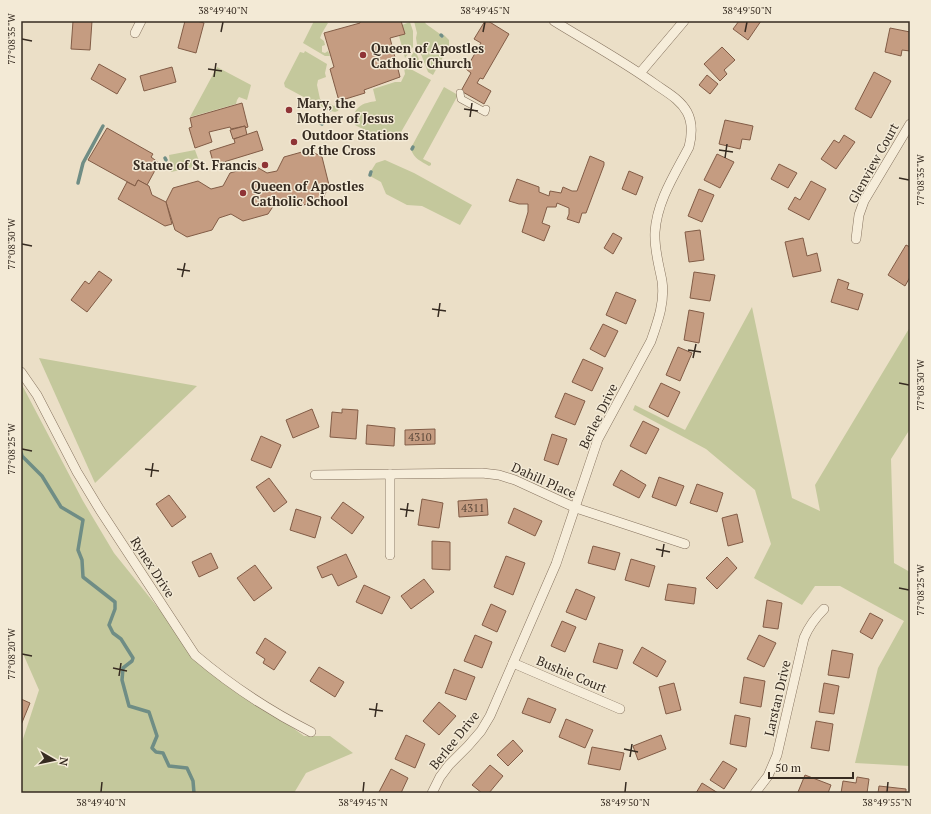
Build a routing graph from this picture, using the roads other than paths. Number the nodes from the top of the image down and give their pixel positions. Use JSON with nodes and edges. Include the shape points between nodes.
{"nodes":[{"id":1,"x":141,"y":21,"type":"edge"},
{"id":2,"x":554,"y":21,"type":"edge"},
{"id":3,"x":684,"y":21,"type":"edge"},
{"id":4,"x":135,"y":33,"type":"dead end"},
{"id":5,"x":640,"y":73,"type":"junction"},
{"id":6,"x":460,"y":93,"type":"dead end"},
{"id":7,"x":486,"y":110,"type":"dead end"},
{"id":8,"x":910,"y":124,"type":"edge"},
{"id":9,"x":856,"y":239,"type":"dead end"},
{"id":10,"x":21,"y":372,"type":"edge"},
{"id":11,"x":390,"y":474,"type":"junction"},
{"id":12,"x":315,"y":475,"type":"dead end"},
{"id":13,"x":576,"y":508,"type":"junction"},
{"id":14,"x":685,"y":544,"type":"dead end"},
{"id":15,"x":390,"y":555,"type":"dead end"},
{"id":16,"x":824,"y":609,"type":"dead end"},
{"id":17,"x":513,"y":663,"type":"junction"},
{"id":18,"x":620,"y":709,"type":"dead end"},
{"id":19,"x":311,"y":732,"type":"dead end"},
{"id":20,"x":432,"y":793,"type":"edge"},
{"id":21,"x":756,"y":793,"type":"edge"}],
"edges":[{"from":1,"to":4,"type":"street"},
{"from":2,"to":5,"type":"street","name":"Berlee Drive"},
{"from":3,"to":5,"type":"street"},
{"from":5,"to":13,"type":"street","name":"Berlee Drive","via":[[682,105],[690,119],[691,138],[689,147],[662,199],[658,215],[655,233],[662,282],[662,306],[658,323],[651,341],[598,439]]},
{"from":6,"to":7,"type":"street","via":[[461,99],[485,112]]},
{"from":8,"to":9,"type":"street","name":"Glenview Court","via":[[864,201],[859,215]]},
{"from":10,"to":19,"type":"street","name":"Rynex Drive","via":[[37,394],[77,472],[100,510],[196,655],[210,668],[265,705]]},
{"from":11,"to":12,"type":"street","name":"Dahill Place"},
{"from":11,"to":13,"type":"street","name":"Dahill Place","via":[[499,475]]},
{"from":11,"to":15,"type":"street"},
{"from":13,"to":14,"type":"street","name":"Dahill Place"},
{"from":13,"to":17,"type":"street","name":"Berlee Drive","via":[[556,564]]},
{"from":16,"to":21,"type":"street","name":"Larstan Drive","via":[[809,626],[804,638],[777,755],[768,776]]},
{"from":17,"to":18,"type":"street","name":"Bushie Court"},
{"from":17,"to":20,"type":"street","name":"Berlee Drive","via":[[481,731],[440,777]]}]}
